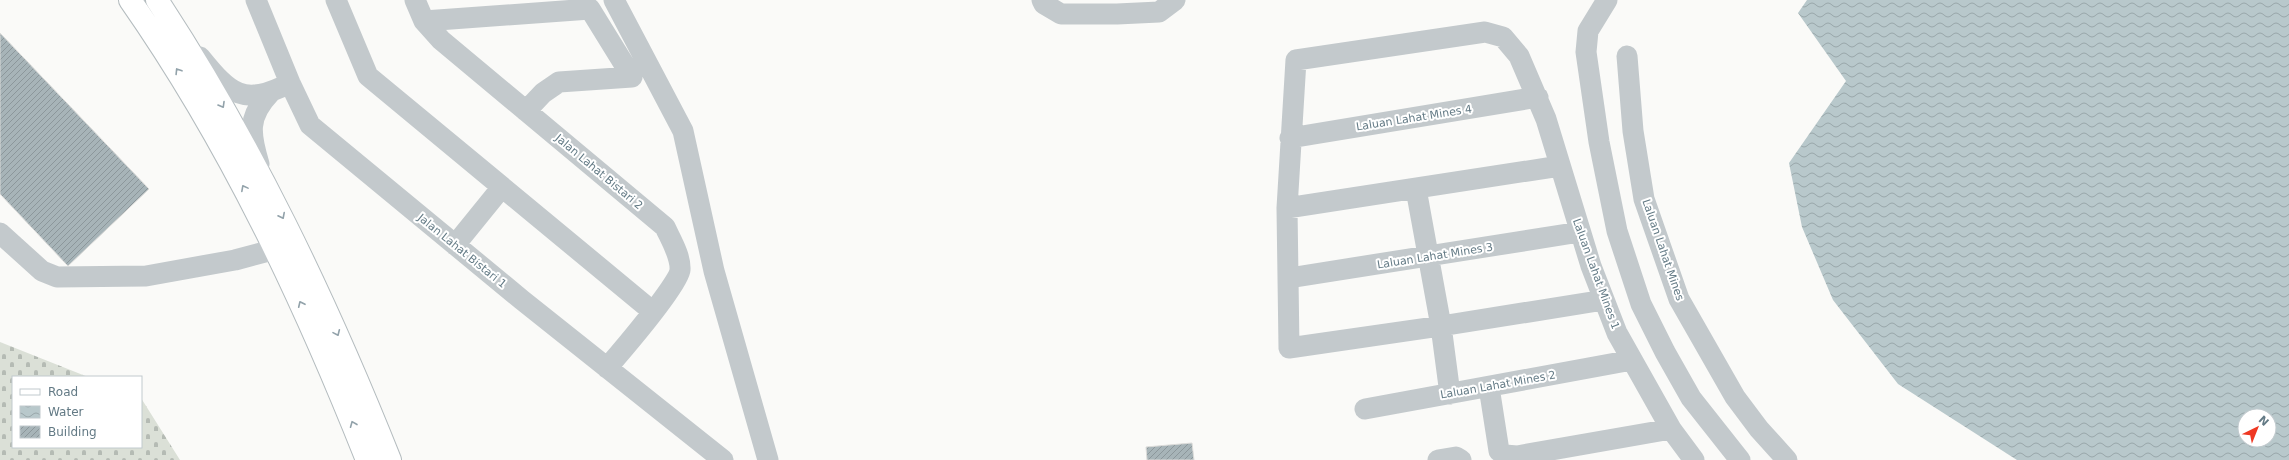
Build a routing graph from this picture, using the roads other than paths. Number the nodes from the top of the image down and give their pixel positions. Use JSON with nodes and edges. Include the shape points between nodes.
{"nodes":[{"id":1,"x":130,"y":0,"type":"edge"},
{"id":2,"x":157,"y":0,"type":"edge"},
{"id":3,"x":256,"y":0,"type":"edge"},
{"id":4,"x":336,"y":0,"type":"edge"},
{"id":5,"x":415,"y":0,"type":"edge"},
{"id":6,"x":614,"y":0,"type":"edge"},
{"id":7,"x":1042,"y":0,"type":"edge"},
{"id":8,"x":1175,"y":0,"type":"edge"},
{"id":9,"x":1607,"y":0,"type":"edge"},
{"id":10,"x":171,"y":21,"type":"junction"},
{"id":11,"x":424,"y":21,"type":"junction"},
{"id":12,"x":1627,"y":56,"type":"dead end"},
{"id":13,"x":290,"y":83,"type":"junction"},
{"id":14,"x":270,"y":93,"type":"junction"},
{"id":15,"x":1538,"y":97,"type":"junction"},
{"id":16,"x":526,"y":111,"type":"junction"},
{"id":17,"x":1290,"y":138,"type":"junction"},
{"id":18,"x":1560,"y":166,"type":"junction"},
{"id":19,"x":264,"y":181,"type":"junction"},
{"id":20,"x":502,"y":187,"type":"junction"},
{"id":21,"x":1416,"y":189,"type":"junction"},
{"id":22,"x":1288,"y":208,"type":"junction"},
{"id":23,"x":1580,"y":232,"type":"junction"},
{"id":24,"x":0,"y":233,"type":"edge"},
{"id":25,"x":455,"y":245,"type":"junction"},
{"id":26,"x":276,"y":249,"type":"junction"},
{"id":27,"x":1428,"y":258,"type":"junction"},
{"id":28,"x":1289,"y":278,"type":"junction"},
{"id":29,"x":1604,"y":300,"type":"junction"},
{"id":30,"x":652,"y":312,"type":"junction"},
{"id":31,"x":1441,"y":326,"type":"junction"},
{"id":32,"x":1632,"y":360,"type":"junction"},
{"id":33,"x":608,"y":368,"type":"junction"},
{"id":34,"x":1489,"y":387,"type":"junction"},
{"id":35,"x":1450,"y":394,"type":"junction"},
{"id":36,"x":1365,"y":409,"type":"dead end"},
{"id":37,"x":1671,"y":429,"type":"junction"},
{"id":38,"x":367,"y":460,"type":"edge"},
{"id":39,"x":390,"y":460,"type":"edge"},
{"id":40,"x":723,"y":460,"type":"edge"},
{"id":41,"x":768,"y":460,"type":"edge"},
{"id":42,"x":1438,"y":460,"type":"edge"},
{"id":43,"x":1461,"y":460,"type":"edge"},
{"id":44,"x":1694,"y":460,"type":"edge"},
{"id":45,"x":1740,"y":460,"type":"edge"},
{"id":46,"x":1787,"y":460,"type":"edge"}],
"edges":[{"from":26,"to":1,"type":"main road","one_way":true,"via":[[191,92]]},
{"from":2,"to":10,"type":"main road"},
{"from":3,"to":13,"type":"street","name":"Jalan Lahat Bistari 1"},
{"from":4,"to":20,"type":"street","via":[[368,76]]},
{"from":5,"to":11,"type":"street","name":"Jalan Lahat Bistari 2"},
{"from":6,"to":41,"type":"street","via":[[683,131],[714,271]]},
{"from":7,"to":8,"type":"street","via":[[1044,4],[1061,14],[1159,12]]},
{"from":9,"to":45,"type":"street","via":[[1588,31],[1586,52],[1599,142],[1617,231],[1641,304],[1665,352],[1692,398]]},
{"from":10,"to":14,"type":"street","via":[[211,70],[232,91],[253,95]]},
{"from":10,"to":19,"type":"main road","one_way":true},
{"from":11,"to":16,"type":"street","name":"Jalan Lahat Bistari 2","via":[[441,40]]},
{"from":11,"to":16,"type":"street","via":[[590,9],[632,77],[559,82],[543,93]]},
{"from":12,"to":46,"type":"street","name":"Laluan Lahat Mines","via":[[1633,131],[1644,199],[1677,293],[1693,326],[1735,397]]},
{"from":13,"to":14,"type":"street"},
{"from":13,"to":25,"type":"street","name":"Jalan Lahat Bistari 1","via":[[310,125]]},
{"from":14,"to":19,"type":"street","via":[[259,105],[251,130]]},
{"from":15,"to":17,"type":"street","name":"Laluan Lahat Mines 4"},
{"from":15,"to":17,"type":"street","name":"Laluan Lahat Mines 1","via":[[1519,56],[1503,37],[1485,32],[1296,60]]},
{"from":15,"to":18,"type":"street","name":"Laluan Lahat Mines 1"},
{"from":16,"to":30,"type":"street","name":"Jalan Lahat Bistari 2","via":[[665,227],[676,250],[680,271],[669,292]]},
{"from":17,"to":22,"type":"street"},
{"from":18,"to":21,"type":"street"},
{"from":18,"to":23,"type":"street","name":"Laluan Lahat Mines 1"},
{"from":19,"to":39,"type":"main road","one_way":true,"via":[[327,310]]},
{"from":20,"to":25,"type":"street"},
{"from":20,"to":30,"type":"street"},
{"from":21,"to":22,"type":"street"},
{"from":21,"to":27,"type":"street"},
{"from":22,"to":28,"type":"street"},
{"from":23,"to":27,"type":"street","name":"Laluan Lahat Mines 3"},
{"from":23,"to":29,"type":"street","name":"Laluan Lahat Mines 1"},
{"from":24,"to":26,"type":"street","via":[[42,271],[57,277],[146,276],[235,260]]},
{"from":25,"to":33,"type":"street","name":"Jalan Lahat Bistari 1"},
{"from":38,"to":26,"type":"main road","one_way":true,"via":[[325,357]]},
{"from":27,"to":28,"type":"street","name":"Laluan Lahat Mines 3"},
{"from":27,"to":31,"type":"street"},
{"from":28,"to":31,"type":"street","via":[[1289,348]]},
{"from":29,"to":31,"type":"street"},
{"from":29,"to":32,"type":"street","name":"Laluan Lahat Mines 1","via":[[1617,333]]},
{"from":30,"to":33,"type":"street","name":"Jalan Lahat Bistari 2"},
{"from":31,"to":35,"type":"street"},
{"from":32,"to":34,"type":"street","name":"Laluan Lahat Mines 2"},
{"from":32,"to":37,"type":"street","name":"Laluan Lahat Mines 1"},
{"from":33,"to":40,"type":"street","name":"Jalan Lahat Bistari 1"},
{"from":34,"to":35,"type":"street","name":"Laluan Lahat Mines 2"},
{"from":34,"to":37,"type":"street","via":[[1499,451],[1505,455],[1517,456]]},
{"from":35,"to":36,"type":"street","name":"Laluan Lahat Mines 2"},
{"from":37,"to":44,"type":"street","name":"Laluan Lahat Mines 1"},
{"from":42,"to":43,"type":"street","via":[[1456,457]]}]}
